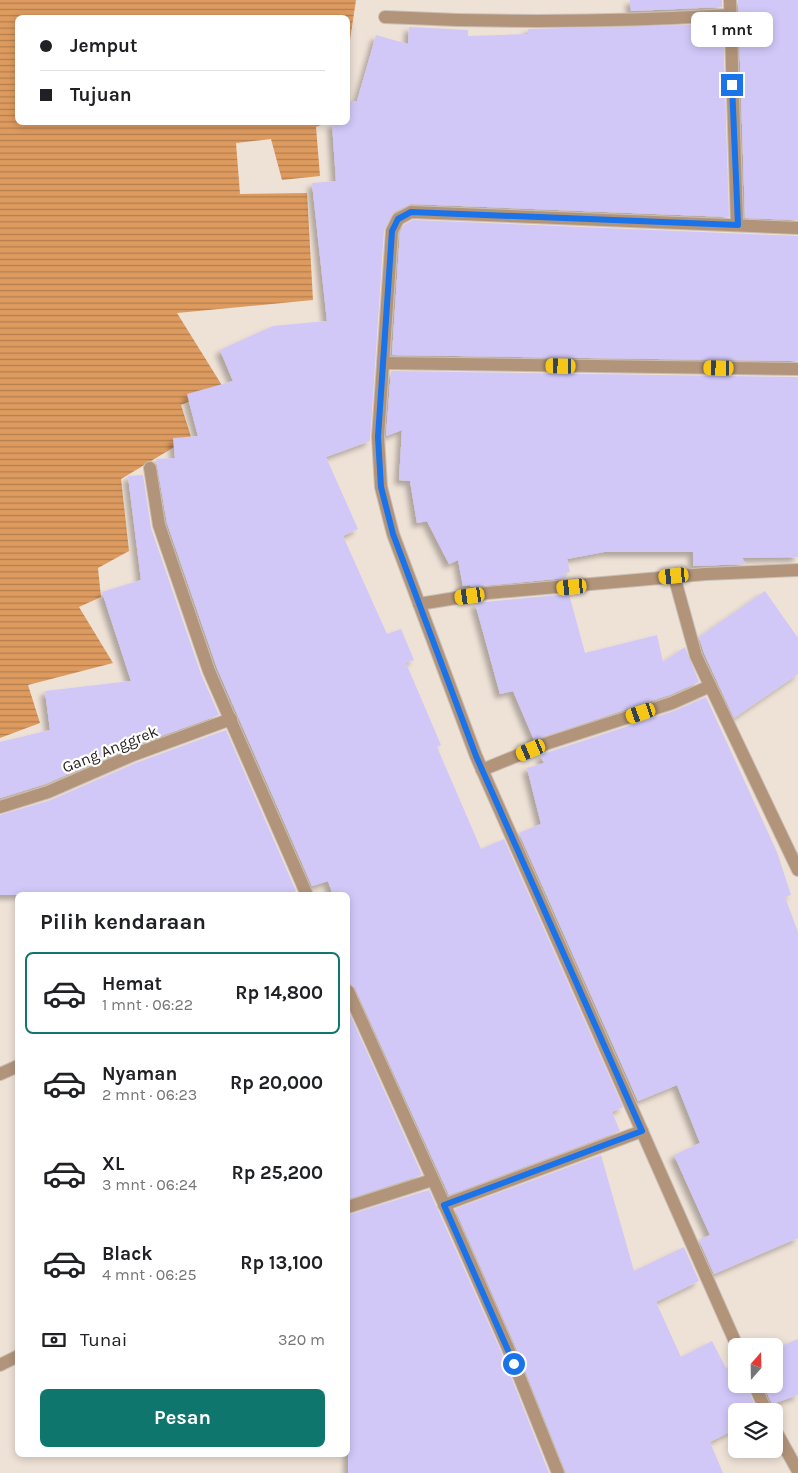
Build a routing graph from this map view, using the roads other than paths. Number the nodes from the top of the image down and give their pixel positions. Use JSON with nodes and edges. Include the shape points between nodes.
{"nodes":[{"id":1,"x":730,"y":0,"type":"edge"},
{"id":2,"x":730,"y":15,"type":"junction"},
{"id":3,"x":385,"y":17,"type":"dead end"},
{"id":4,"x":738,"y":225,"type":"junction"},
{"id":5,"x":798,"y":228,"type":"edge"},
{"id":6,"x":383,"y":363,"type":"junction"},
{"id":7,"x":798,"y":368,"type":"edge"},
{"id":8,"x":150,"y":468,"type":"dead end"},
{"id":9,"x":798,"y":570,"type":"edge"},
{"id":10,"x":674,"y":576,"type":"junction"},
{"id":11,"x":419,"y":604,"type":"junction"},
{"id":12,"x":710,"y":686,"type":"junction"},
{"id":13,"x":231,"y":720,"type":"junction"},
{"id":14,"x":482,"y":770,"type":"junction"},
{"id":15,"x":0,"y":807,"type":"edge"},
{"id":16,"x":798,"y":870,"type":"edge"},
{"id":17,"x":306,"y":892,"type":"edge"},
{"id":18,"x":350,"y":996,"type":"edge"},
{"id":19,"x":15,"y":1067,"type":"edge"},
{"id":20,"x":0,"y":1074,"type":"edge"},
{"id":21,"x":642,"y":1131,"type":"junction"},
{"id":22,"x":432,"y":1180,"type":"junction"},
{"id":23,"x":444,"y":1205,"type":"junction"},
{"id":24,"x":350,"y":1206,"type":"edge"},
{"id":25,"x":733,"y":1338,"type":"edge"},
{"id":26,"x":15,"y":1358,"type":"edge"},
{"id":27,"x":0,"y":1365,"type":"edge"},
{"id":28,"x":783,"y":1444,"type":"edge"},
{"id":29,"x":798,"y":1471,"type":"edge"},
{"id":30,"x":558,"y":1473,"type":"edge"}],
"edges":[{"from":1,"to":2,"type":"street"},
{"from":2,"to":3,"type":"street","via":[[659,20],[479,21]]},
{"from":2,"to":4,"type":"street"},
{"from":4,"to":5,"type":"street"},
{"from":4,"to":6,"type":"street","via":[[411,212],[398,219],[392,231]]},
{"from":6,"to":7,"type":"street"},
{"from":6,"to":11,"type":"street","via":[[378,437],[381,487],[393,534]]},
{"from":8,"to":13,"type":"street","via":[[159,525],[172,566],[209,671]]},
{"from":9,"to":10,"type":"street"},
{"from":10,"to":11,"type":"street","via":[[487,593]]},
{"from":10,"to":12,"type":"street","via":[[696,656]]},
{"from":11,"to":14,"type":"street"},
{"from":12,"to":14,"type":"street","via":[[672,703],[548,743]]},
{"from":12,"to":16,"type":"street"},
{"from":13,"to":15,"type":"street","name":"Gang Anggrek","via":[[133,755],[48,792]]},
{"from":13,"to":17,"type":"street"},
{"from":14,"to":21,"type":"street"},
{"from":18,"to":22,"type":"street"},
{"from":19,"to":20,"type":"street"},
{"from":21,"to":23,"type":"street"},
{"from":21,"to":25,"type":"street"},
{"from":22,"to":23,"type":"street"},
{"from":22,"to":24,"type":"street"},
{"from":23,"to":30,"type":"street","via":[[507,1346]]},
{"from":26,"to":27,"type":"street"},
{"from":28,"to":29,"type":"street"}]}
